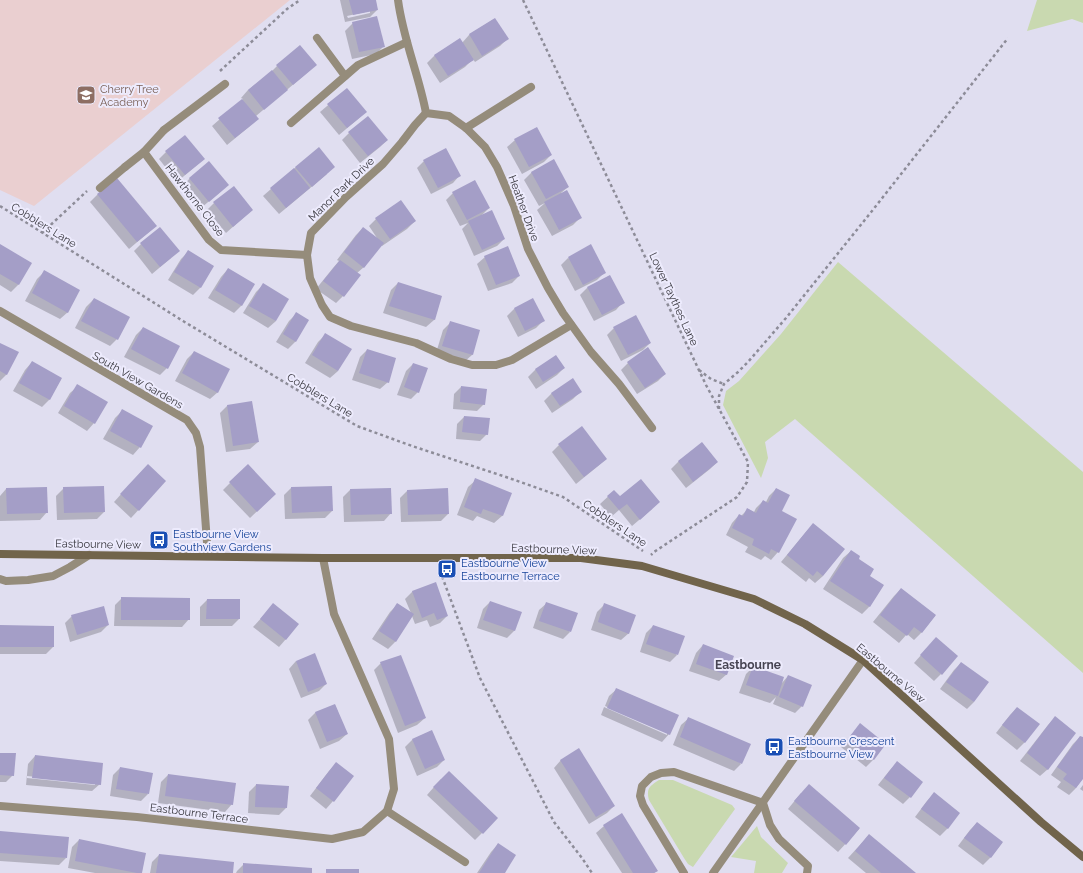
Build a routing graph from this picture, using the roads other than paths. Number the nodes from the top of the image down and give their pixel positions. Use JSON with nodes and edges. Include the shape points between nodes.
{"nodes":[{"id":1,"x":398,"y":0,"type":"edge"},
{"id":2,"x":317,"y":38,"type":"dead end"},
{"id":3,"x":407,"y":42,"type":"junction"},
{"id":4,"x":345,"y":76,"type":"junction"},
{"id":5,"x":225,"y":84,"type":"dead end"},
{"id":6,"x":531,"y":87,"type":"dead end"},
{"id":7,"x":426,"y":114,"type":"junction"},
{"id":8,"x":291,"y":123,"type":"dead end"},
{"id":9,"x":466,"y":128,"type":"junction"},
{"id":10,"x":144,"y":152,"type":"junction"},
{"id":11,"x":100,"y":188,"type":"dead end"},
{"id":12,"x":307,"y":255,"type":"junction"},
{"id":13,"x":0,"y":312,"type":"edge"},
{"id":14,"x":572,"y":325,"type":"junction"},
{"id":15,"x":652,"y":428,"type":"dead end"},
{"id":16,"x":0,"y":554,"type":"edge"},
{"id":17,"x":89,"y":555,"type":"junction"},
{"id":18,"x":208,"y":556,"type":"junction"},
{"id":19,"x":324,"y":558,"type":"junction"},
{"id":20,"x":0,"y":579,"type":"edge"},
{"id":21,"x":863,"y":660,"type":"junction"},
{"id":22,"x":763,"y":803,"type":"junction"},
{"id":23,"x":0,"y":806,"type":"edge"},
{"id":24,"x":387,"y":811,"type":"junction"},
{"id":25,"x":1083,"y":857,"type":"edge"},
{"id":26,"x":464,"y":862,"type":"dead end"},
{"id":27,"x":684,"y":873,"type":"edge"},
{"id":28,"x":713,"y":873,"type":"edge"},
{"id":29,"x":807,"y":873,"type":"edge"}],
"edges":[{"from":1,"to":3,"type":"street"},
{"from":2,"to":4,"type":"street"},
{"from":3,"to":4,"type":"street","via":[[358,65]]},
{"from":3,"to":7,"type":"street"},
{"from":4,"to":8,"type":"street"},
{"from":5,"to":10,"type":"street","via":[[164,130]]},
{"from":6,"to":9,"type":"street"},
{"from":7,"to":9,"type":"street","name":"Heather Drive","via":[[449,116]]},
{"from":7,"to":12,"type":"street","name":"Manor Park Drive","via":[[383,164],[311,233]]},
{"from":9,"to":14,"type":"street","name":"Heather Drive","via":[[485,147],[497,167],[514,206],[528,250],[563,314]]},
{"from":10,"to":11,"type":"street"},
{"from":10,"to":12,"type":"street","name":"Hawthorne Close","via":[[209,240],[222,250]]},
{"from":12,"to":14,"type":"street","name":"Manor Park Drive","via":[[310,278],[330,317],[351,326],[416,343],[451,359],[472,365],[496,365],[512,360]]},
{"from":13,"to":18,"type":"street","name":"South View Gardens","via":[[187,420],[196,433],[200,447]]},
{"from":14,"to":15,"type":"street","name":"Heather Drive"},
{"from":16,"to":17,"type":"street","name":"Eastbourne View"},
{"from":17,"to":18,"type":"street","name":"Eastbourne View"},
{"from":17,"to":20,"type":"street","via":[[53,576],[28,580]]},
{"from":18,"to":19,"type":"street","name":"Eastbourne View"},
{"from":19,"to":21,"type":"street","name":"Eastbourne View","via":[[581,558],[642,566],[754,599],[805,624]]},
{"from":19,"to":24,"type":"street","via":[[334,614],[389,739],[394,789]]},
{"from":21,"to":22,"type":"street"},
{"from":21,"to":25,"type":"street","name":"Eastbourne View"},
{"from":22,"to":27,"type":"street","via":[[674,772],[651,777],[642,786],[640,796],[643,805]]},
{"from":22,"to":28,"type":"street"},
{"from":22,"to":29,"type":"street","via":[[770,824],[779,839],[808,866]]},
{"from":23,"to":24,"type":"street","name":"Eastbourne Terrace","via":[[137,817],[332,839],[363,832]]},
{"from":24,"to":26,"type":"street"}]}
